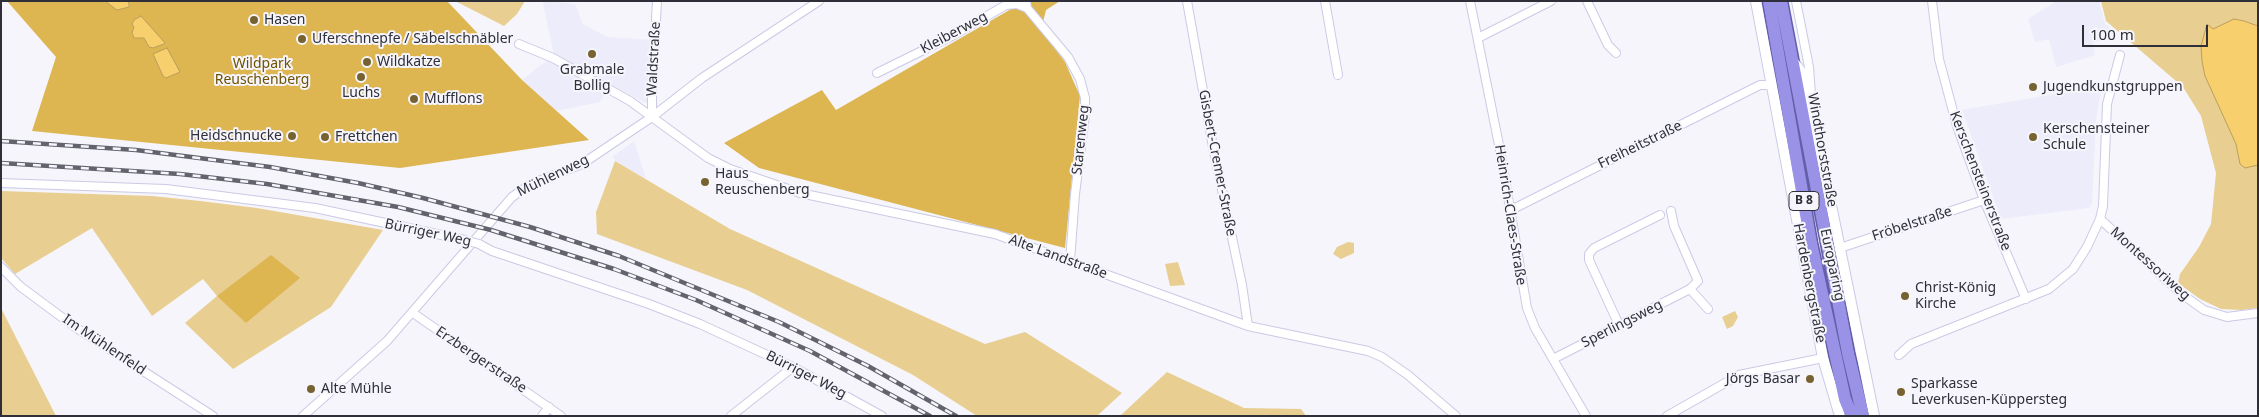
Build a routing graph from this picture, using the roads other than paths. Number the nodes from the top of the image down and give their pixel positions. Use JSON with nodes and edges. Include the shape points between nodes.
{"nodes":[{"id":1,"x":657,"y":1,"type":"edge"},
{"id":2,"x":819,"y":1,"type":"edge"},
{"id":3,"x":1187,"y":1,"type":"edge"},
{"id":4,"x":1325,"y":1,"type":"edge"},
{"id":5,"x":1470,"y":1,"type":"edge"},
{"id":6,"x":1551,"y":1,"type":"edge"},
{"id":7,"x":1587,"y":1,"type":"edge"},
{"id":8,"x":1756,"y":1,"type":"edge"},
{"id":9,"x":1769,"y":1,"type":"edge"},
{"id":10,"x":1781,"y":1,"type":"edge"},
{"id":11,"x":1796,"y":1,"type":"edge"},
{"id":12,"x":1932,"y":1,"type":"edge"},
{"id":13,"x":1026,"y":5,"type":"edge"},
{"id":14,"x":1478,"y":38,"type":"junction"},
{"id":15,"x":519,"y":44,"type":"dead end"},
{"id":16,"x":1616,"y":53,"type":"dead end"},
{"id":17,"x":2120,"y":55,"type":"dead end"},
{"id":18,"x":1791,"y":58,"type":"junction"},
{"id":19,"x":877,"y":73,"type":"dead end"},
{"id":20,"x":1338,"y":75,"type":"dead end"},
{"id":21,"x":1771,"y":86,"type":"junction"},
{"id":22,"x":1812,"y":112,"type":"junction"},
{"id":23,"x":652,"y":117,"type":"junction"},
{"id":24,"x":1,"y":183,"type":"edge"},
{"id":25,"x":1984,"y":200,"type":"junction"},
{"id":26,"x":1511,"y":210,"type":"junction"},
{"id":27,"x":1671,"y":211,"type":"dead end"},
{"id":28,"x":1660,"y":215,"type":"dead end"},
{"id":29,"x":2100,"y":219,"type":"junction"},
{"id":30,"x":1840,"y":248,"type":"junction"},
{"id":31,"x":1070,"y":261,"type":"junction"},
{"id":32,"x":1,"y":267,"type":"edge"},
{"id":33,"x":1694,"y":287,"type":"junction"},
{"id":34,"x":2026,"y":299,"type":"junction"},
{"id":35,"x":1708,"y":309,"type":"dead end"},
{"id":36,"x":413,"y":313,"type":"junction"},
{"id":37,"x":2258,"y":313,"type":"edge"},
{"id":38,"x":1619,"y":325,"type":"junction"},
{"id":39,"x":1248,"y":326,"type":"junction"},
{"id":40,"x":1899,"y":355,"type":"dead end"},
{"id":41,"x":1823,"y":358,"type":"junction"},
{"id":42,"x":1553,"y":359,"type":"junction"},
{"id":43,"x":793,"y":367,"type":"junction"},
{"id":44,"x":549,"y":407,"type":"junction"},
{"id":45,"x":1680,"y":413,"type":"edge"},
{"id":46,"x":214,"y":416,"type":"edge"},
{"id":47,"x":303,"y":416,"type":"edge"},
{"id":48,"x":542,"y":416,"type":"edge"},
{"id":49,"x":561,"y":416,"type":"edge"},
{"id":50,"x":731,"y":416,"type":"edge"},
{"id":51,"x":882,"y":416,"type":"edge"},
{"id":52,"x":1456,"y":416,"type":"edge"},
{"id":53,"x":1586,"y":416,"type":"edge"},
{"id":54,"x":1667,"y":416,"type":"edge"},
{"id":55,"x":1840,"y":416,"type":"edge"},
{"id":56,"x":1852,"y":416,"type":"edge"},
{"id":57,"x":1863,"y":416,"type":"edge"},
{"id":58,"x":1874,"y":416,"type":"edge"}],
"edges":[{"from":1,"to":23,"type":"street","name":"Waldstraße"},
{"from":2,"to":23,"type":"street","name":"Mühlenweg","via":[[702,78]]},
{"from":3,"to":39,"type":"street","name":"Gisbert-Cremer-Straße"},
{"from":4,"to":20,"type":"street"},
{"from":5,"to":14,"type":"street","name":"Heinrich-Claes-Straße"},
{"from":6,"to":14,"type":"street"},
{"from":7,"to":16,"type":"street","via":[[1608,46]]},
{"from":8,"to":21,"type":"main road","name":"Hardenbergstraße"},
{"from":9,"to":56,"type":"highway","name":"Europaring","number":"B 8","via":[[1811,243]]},
{"from":10,"to":18,"type":"highway","name":"Europaring","number":"B 8"},
{"from":11,"to":22,"type":"street","name":"Windthorststraße","via":[[1809,67]]},
{"from":12,"to":25,"type":"street","name":"Kerschensteinerstraße","via":[[1939,59],[1950,104]]},
{"from":13,"to":19,"type":"street","name":"Kleiberweg","via":[[1006,6]]},
{"from":13,"to":31,"type":"street","name":"Starenweg","via":[[1068,57],[1080,79],[1085,98],[1086,115]]},
{"from":14,"to":26,"type":"street","name":"Heinrich-Claes-Straße"},
{"from":15,"to":23,"type":"street","name":"Alte Landstraße","via":[[552,58],[630,101]]},
{"from":17,"to":29,"type":"street","via":[[2107,104]]},
{"from":18,"to":22,"type":"main road","via":[[1802,73]]},
{"from":18,"to":57,"type":"highway","name":"Europaring","number":"B 8"},
{"from":21,"to":26,"type":"street","name":"Freiheitstraße","via":[[1760,85]]},
{"from":21,"to":41,"type":"main road","name":"Hardenbergstraße"},
{"from":22,"to":30,"type":"main road","name":"Windthorststraße"},
{"from":23,"to":31,"type":"street","name":"Alte Landstraße","via":[[708,158],[763,182],[995,234]]},
{"from":23,"to":36,"type":"street","name":"Mühlenweg","via":[[582,164],[531,184],[512,197]]},
{"from":24,"to":43,"type":"street","name":"Bürriger Weg","bridge":true,"via":[[175,191],[315,208],[465,240],[649,304]]},
{"from":25,"to":30,"type":"street","name":"Fröbelstraße"},
{"from":25,"to":34,"type":"street","name":"Kerschensteinerstraße"},
{"from":26,"to":42,"type":"street","name":"Heinrich-Claes-Straße","via":[[1527,308]]},
{"from":27,"to":33,"type":"street","via":[[1674,226],[1698,281]]},
{"from":28,"to":38,"type":"street","via":[[1594,248],[1589,254]]},
{"from":29,"to":34,"type":"street","via":[[2073,269],[2049,289]]},
{"from":29,"to":37,"type":"street","name":"Montessoriweg","via":[[2183,296],[2204,310],[2227,317]]},
{"from":30,"to":58,"type":"main road","name":"Windthorststraße"},
{"from":31,"to":39,"type":"street","name":"Alte Landstraße"},
{"from":32,"to":46,"type":"street","name":"Im Mühlenfeld","via":[[21,288],[67,321]]},
{"from":33,"to":35,"type":"street"},
{"from":33,"to":38,"type":"street","name":"Sperlingsweg"},
{"from":34,"to":40,"type":"street","via":[[1911,344]]},
{"from":36,"to":44,"type":"street","name":"Erzbergerstraße"},
{"from":36,"to":47,"type":"street","name":"Mühlenweg","via":[[387,341]]},
{"from":38,"to":42,"type":"street","name":"Sperlingsweg"},
{"from":39,"to":52,"type":"street","name":"Alte Landstraße","via":[[1375,354],[1408,375]]},
{"from":41,"to":45,"type":"street","via":[[1738,376]]},
{"from":41,"to":55,"type":"main road","name":"Hardenbergstraße"},
{"from":42,"to":53,"type":"street","name":"Heinrich-Claes-Straße"},
{"from":43,"to":50,"type":"street"},
{"from":43,"to":51,"type":"street","name":"Bürriger Weg"},
{"from":44,"to":48,"type":"street"},
{"from":44,"to":49,"type":"street","name":"Erzbergerstraße"},
{"from":45,"to":54,"type":"street"}]}
